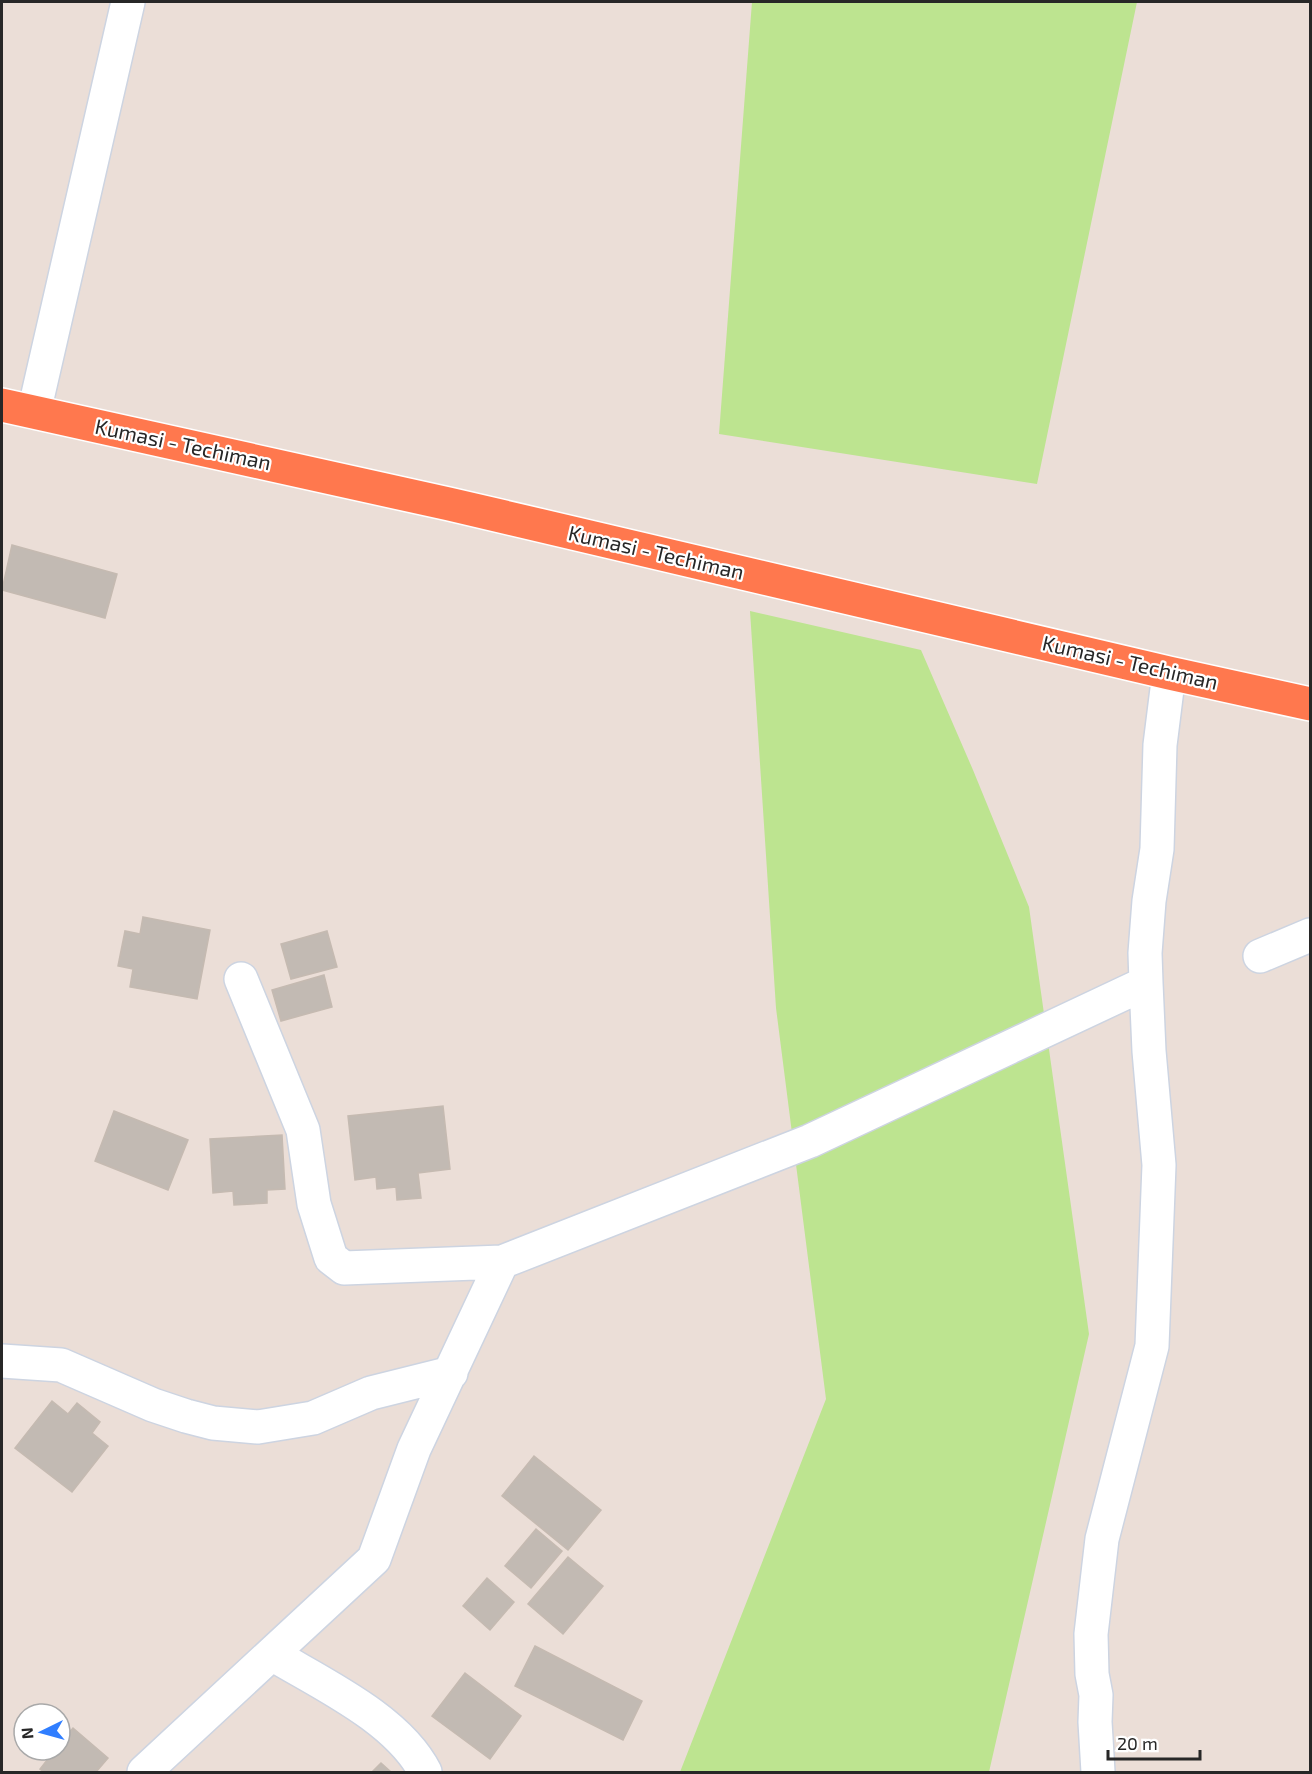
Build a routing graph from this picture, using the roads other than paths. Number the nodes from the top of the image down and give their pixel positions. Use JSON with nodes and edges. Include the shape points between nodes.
{"nodes":[{"id":1,"x":129,"y":2,"type":"edge"},
{"id":2,"x":2,"y":405,"type":"edge"},
{"id":3,"x":34,"y":412,"type":"junction"},
{"id":4,"x":1169,"y":673,"type":"junction"},
{"id":5,"x":1311,"y":704,"type":"edge"},
{"id":6,"x":1311,"y":935,"type":"edge"},
{"id":7,"x":1260,"y":956,"type":"dead end"},
{"id":8,"x":241,"y":979,"type":"dead end"},
{"id":9,"x":1146,"y":983,"type":"junction"},
{"id":10,"x":502,"y":1262,"type":"junction"},
{"id":11,"x":2,"y":1361,"type":"edge"},
{"id":12,"x":451,"y":1373,"type":"junction"},
{"id":13,"x":272,"y":1654,"type":"junction"},
{"id":14,"x":144,"y":1773,"type":"edge"},
{"id":15,"x":425,"y":1773,"type":"edge"},
{"id":16,"x":1098,"y":1773,"type":"edge"}],
"edges":[{"from":1,"to":3,"type":"street"},
{"from":2,"to":3,"type":"highway","name":"Kumasi - Techiman"},
{"from":3,"to":4,"type":"highway","name":"Kumasi - Techiman","via":[[449,504]]},
{"from":4,"to":5,"type":"highway","name":"Kumasi - Techiman"},
{"from":4,"to":9,"type":"street","via":[[1160,745],[1157,849],[1149,901]]},
{"from":6,"to":7,"type":"street"},
{"from":8,"to":10,"type":"street","via":[[303,1130],[314,1204],[331,1258],[344,1268]]},
{"from":9,"to":10,"type":"street","via":[[810,1141]]},
{"from":9,"to":16,"type":"street","via":[[1159,1165],[1152,1346],[1102,1539],[1091,1634]]},
{"from":10,"to":12,"type":"street"},
{"from":11,"to":12,"type":"street","via":[[61,1365],[153,1406],[213,1422],[258,1427],[313,1418],[371,1393]]},
{"from":12,"to":13,"type":"street","via":[[414,1449],[374,1559]]},
{"from":13,"to":14,"type":"street"},
{"from":13,"to":15,"type":"street","via":[[381,1720],[419,1760]]}]}
